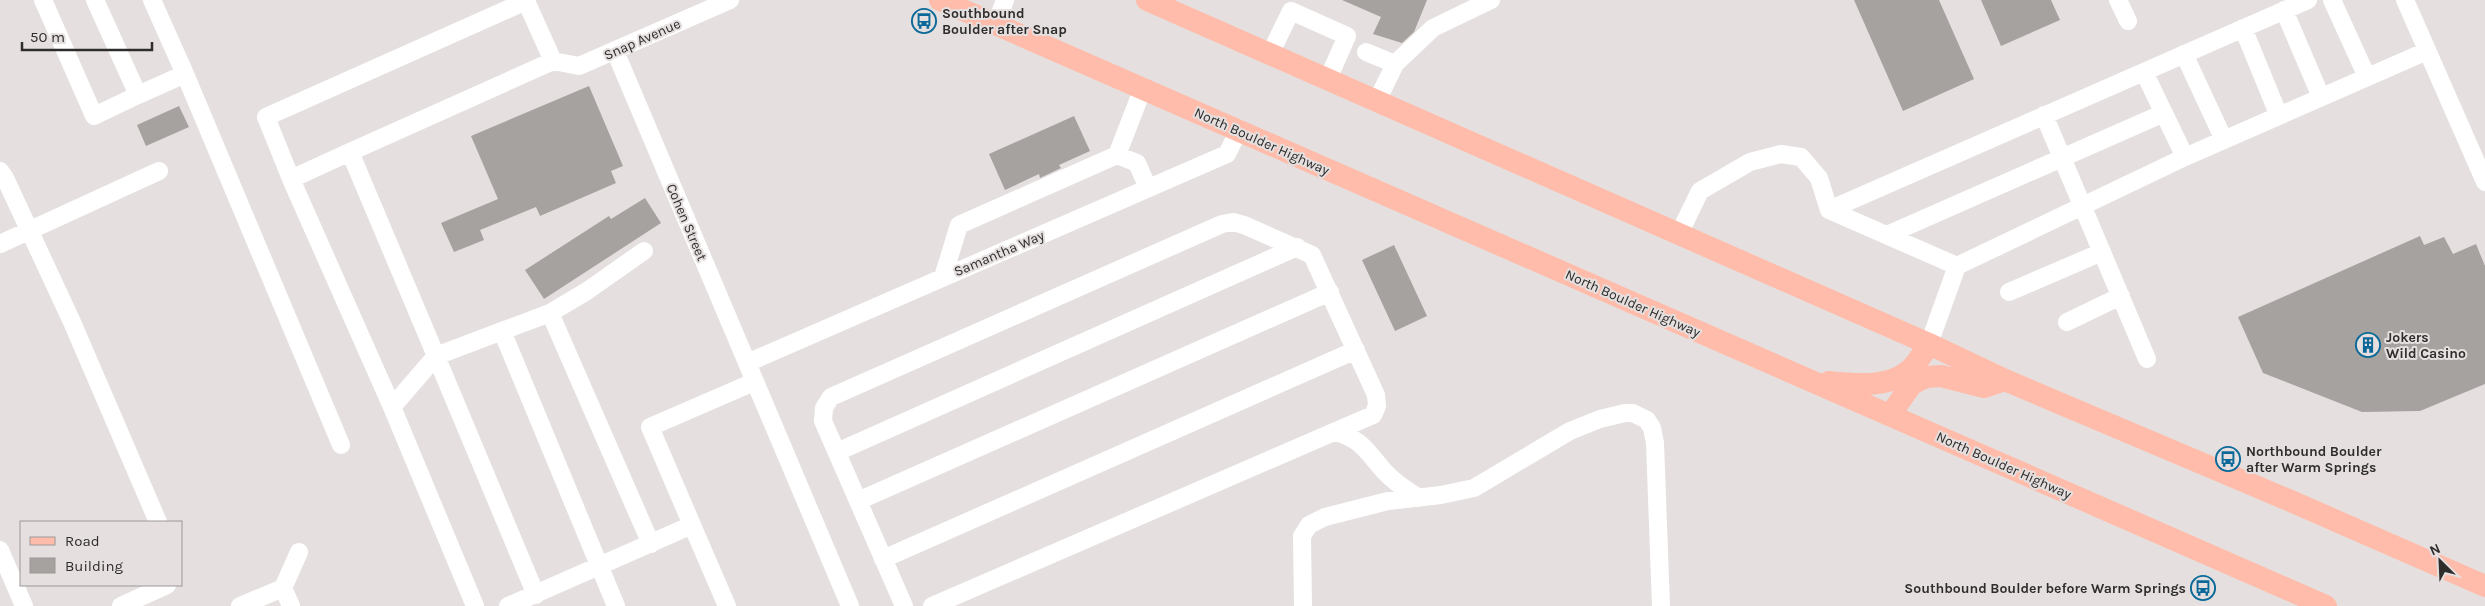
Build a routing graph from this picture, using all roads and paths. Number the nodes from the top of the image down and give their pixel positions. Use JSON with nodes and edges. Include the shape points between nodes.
{"nodes":[{"id":1,"x":43,"y":0,"type":"edge"},
{"id":2,"x":95,"y":0,"type":"edge"},
{"id":3,"x":152,"y":0,"type":"edge"},
{"id":4,"x":730,"y":0,"type":"edge"},
{"id":5,"x":940,"y":0,"type":"edge"},
{"id":6,"x":1005,"y":0,"type":"edge"},
{"id":7,"x":1147,"y":0,"type":"edge"},
{"id":8,"x":1491,"y":0,"type":"edge"},
{"id":9,"x":2118,"y":0,"type":"edge"},
{"id":10,"x":2308,"y":0,"type":"edge"},
{"id":11,"x":2332,"y":0,"type":"edge"},
{"id":12,"x":2405,"y":0,"type":"edge"},
{"id":13,"x":1293,"y":6,"type":"edge"},
{"id":14,"x":2284,"y":10,"type":"junction"},
{"id":15,"x":2128,"y":21,"type":"dead end"},
{"id":16,"x":996,"y":24,"type":"junction"},
{"id":17,"x":2243,"y":28,"type":"junction"},
{"id":18,"x":615,"y":51,"type":"junction"},
{"id":19,"x":2427,"y":51,"type":"junction"},
{"id":20,"x":1366,"y":52,"type":"dead end"},
{"id":21,"x":1270,"y":54,"type":"junction"},
{"id":22,"x":2184,"y":54,"type":"junction"},
{"id":23,"x":552,"y":61,"type":"junction"},
{"id":24,"x":1395,"y":64,"type":"junction"},
{"id":25,"x":2144,"y":72,"type":"junction"},
{"id":26,"x":185,"y":74,"type":"junction"},
{"id":27,"x":2367,"y":77,"type":"junction"},
{"id":28,"x":1328,"y":80,"type":"junction"},
{"id":29,"x":1143,"y":88,"type":"junction"},
{"id":30,"x":138,"y":96,"type":"junction"},
{"id":31,"x":2321,"y":97,"type":"junction"},
{"id":32,"x":1377,"y":101,"type":"junction"},
{"id":33,"x":2164,"y":113,"type":"junction"},
{"id":34,"x":2044,"y":115,"type":"junction"},
{"id":35,"x":2279,"y":116,"type":"junction"},
{"id":36,"x":1239,"y":130,"type":"junction"},
{"id":37,"x":2224,"y":140,"type":"junction"},
{"id":38,"x":350,"y":152,"type":"junction"},
{"id":39,"x":1117,"y":155,"type":"junction"},
{"id":40,"x":2185,"y":157,"type":"junction"},
{"id":41,"x":2062,"y":158,"type":"junction"},
{"id":42,"x":0,"y":171,"type":"edge"},
{"id":43,"x":159,"y":171,"type":"dead end"},
{"id":44,"x":291,"y":179,"type":"junction"},
{"id":45,"x":2485,"y":182,"type":"edge"},
{"id":46,"x":1148,"y":188,"type":"junction"},
{"id":47,"x":2082,"y":205,"type":"junction"},
{"id":48,"x":1829,"y":210,"type":"junction"},
{"id":49,"x":30,"y":231,"type":"junction"},
{"id":50,"x":1679,"y":234,"type":"junction"},
{"id":51,"x":1887,"y":235,"type":"junction"},
{"id":52,"x":0,"y":244,"type":"edge"},
{"id":53,"x":1297,"y":247,"type":"junction"},
{"id":54,"x":644,"y":251,"type":"dead end"},
{"id":55,"x":2102,"y":252,"type":"junction"},
{"id":56,"x":1957,"y":266,"type":"junction"},
{"id":57,"x":943,"y":277,"type":"junction"},
{"id":58,"x":1330,"y":292,"type":"junction"},
{"id":59,"x":2009,"y":292,"type":"dead end"},
{"id":60,"x":2121,"y":296,"type":"junction"},
{"id":61,"x":550,"y":313,"type":"junction"},
{"id":62,"x":2067,"y":322,"type":"dead end"},
{"id":63,"x":502,"y":331,"type":"junction"},
{"id":64,"x":1929,"y":344,"type":"junction"},
{"id":65,"x":1356,"y":350,"type":"junction"},
{"id":66,"x":436,"y":356,"type":"junction"},
{"id":67,"x":2147,"y":359,"type":"dead end"},
{"id":68,"x":747,"y":363,"type":"junction"},
{"id":69,"x":2005,"y":380,"type":"junction"},
{"id":70,"x":1810,"y":381,"type":"junction"},
{"id":71,"x":757,"y":387,"type":"junction"},
{"id":72,"x":392,"y":407,"type":"junction"},
{"id":73,"x":1890,"y":415,"type":"junction"},
{"id":74,"x":1336,"y":432,"type":"junction"},
{"id":75,"x":341,"y":445,"type":"dead end"},
{"id":76,"x":837,"y":452,"type":"junction"},
{"id":77,"x":1419,"y":498,"type":"junction"},
{"id":78,"x":858,"y":501,"type":"junction"},
{"id":79,"x":158,"y":521,"type":"edge"},
{"id":80,"x":692,"y":525,"type":"junction"},
{"id":81,"x":651,"y":544,"type":"junction"},
{"id":82,"x":0,"y":550,"type":"edge"},
{"id":83,"x":299,"y":552,"type":"dead end"},
{"id":84,"x":883,"y":559,"type":"junction"},
{"id":85,"x":600,"y":567,"type":"junction"},
{"id":86,"x":2259,"y":577,"type":"junction"},
{"id":87,"x":165,"y":586,"type":"edge"},
{"id":88,"x":2485,"y":586,"type":"edge"},
{"id":89,"x":283,"y":588,"type":"junction"},
{"id":90,"x":536,"y":594,"type":"junction"},
{"id":91,"x":24,"y":606,"type":"edge"},
{"id":92,"x":121,"y":606,"type":"edge"},
{"id":93,"x":240,"y":606,"type":"edge"},
{"id":94,"x":291,"y":606,"type":"edge"},
{"id":95,"x":475,"y":606,"type":"edge"},
{"id":96,"x":508,"y":606,"type":"edge"},
{"id":97,"x":616,"y":606,"type":"edge"},
{"id":98,"x":727,"y":606,"type":"edge"},
{"id":99,"x":850,"y":606,"type":"edge"},
{"id":100,"x":904,"y":606,"type":"edge"},
{"id":101,"x":932,"y":606,"type":"edge"},
{"id":102,"x":1304,"y":606,"type":"edge"},
{"id":103,"x":1661,"y":606,"type":"edge"},
{"id":104,"x":2284,"y":606,"type":"edge"},
{"id":105,"x":2326,"y":606,"type":"edge"}],
"edges":[{"from":1,"to":30,"type":"street","via":[[94,116]]},
{"from":2,"to":30,"type":"street"},
{"from":3,"to":26,"type":"street"},
{"from":4,"to":18,"type":"street","name":"Snap Avenue"},
{"from":5,"to":16,"type":"main road","name":"North Boulder Highway"},
{"from":6,"to":16,"type":"street"},
{"from":7,"to":21,"type":"main road"},
{"from":8,"to":24,"type":"street","via":[[1433,28]]},
{"from":9,"to":15,"type":"street"},
{"from":10,"to":14,"type":"street"},
{"from":11,"to":27,"type":"street"},
{"from":12,"to":19,"type":"street"},
{"from":13,"to":21,"type":"street"},
{"from":13,"to":28,"type":"street","via":[[1347,36]]},
{"from":14,"to":17,"type":"street"},
{"from":14,"to":31,"type":"street"},
{"from":16,"to":29,"type":"main road","name":"North Boulder Highway"},
{"from":17,"to":22,"type":"street"},
{"from":17,"to":35,"type":"street"},
{"from":18,"to":23,"type":"street","name":"Snap Avenue","via":[[579,66]]},
{"from":18,"to":68,"type":"street","name":"Cohen Street"},
{"from":19,"to":27,"type":"street"},
{"from":19,"to":45,"type":"street"},
{"from":20,"to":24,"type":"street"},
{"from":21,"to":28,"type":"main road"},
{"from":22,"to":25,"type":"street"},
{"from":22,"to":37,"type":"street"},
{"from":23,"to":38,"type":"street"},
{"from":23,"to":44,"type":"street","via":[[526,1],[266,117]]},
{"from":24,"to":32,"type":"street"},
{"from":25,"to":33,"type":"street"},
{"from":25,"to":34,"type":"street"},
{"from":26,"to":30,"type":"street"},
{"from":26,"to":75,"type":"street"},
{"from":27,"to":31,"type":"street"},
{"from":28,"to":32,"type":"main road"},
{"from":29,"to":36,"type":"main road","name":"North Boulder Highway"},
{"from":29,"to":39,"type":"street"},
{"from":31,"to":35,"type":"street"},
{"from":32,"to":50,"type":"main road"},
{"from":33,"to":40,"type":"street"},
{"from":33,"to":41,"type":"street"},
{"from":34,"to":41,"type":"street"},
{"from":34,"to":48,"type":"street"},
{"from":35,"to":37,"type":"street"},
{"from":36,"to":46,"type":"street","name":"Samantha Way","via":[[1227,154]]},
{"from":36,"to":70,"type":"main road","name":"North Boulder Highway"},
{"from":37,"to":40,"type":"street"},
{"from":38,"to":44,"type":"street"},
{"from":38,"to":66,"type":"street"},
{"from":39,"to":46,"type":"street","via":[[1137,162]]},
{"from":39,"to":57,"type":"street","via":[[958,225]]},
{"from":40,"to":47,"type":"street"},
{"from":41,"to":47,"type":"street"},
{"from":41,"to":51,"type":"street"},
{"from":42,"to":49,"type":"street"},
{"from":43,"to":49,"type":"street"},
{"from":44,"to":72,"type":"street"},
{"from":46,"to":57,"type":"street","name":"Samantha Way"},
{"from":47,"to":55,"type":"street"},
{"from":47,"to":56,"type":"street"},
{"from":48,"to":50,"type":"street","via":[[1819,178],[1801,157],[1781,154],[1750,162],[1700,191]]},
{"from":48,"to":51,"type":"street"},
{"from":49,"to":52,"type":"street"},
{"from":49,"to":79,"type":"street"},
{"from":50,"to":64,"type":"main road"},
{"from":51,"to":56,"type":"street"},
{"from":53,"to":58,"type":"street","via":[[1312,255]]},
{"from":53,"to":76,"type":"street"},
{"from":53,"to":76,"type":"street","via":[[1244,225],[1222,224],[843,391],[831,397],[824,408],[823,421]]},
{"from":54,"to":61,"type":"street"},
{"from":55,"to":59,"type":"street"},
{"from":55,"to":60,"type":"street"},
{"from":56,"to":64,"type":"street"},
{"from":57,"to":68,"type":"street","name":"Samantha Way"},
{"from":58,"to":65,"type":"street"},
{"from":58,"to":78,"type":"street"},
{"from":60,"to":62,"type":"street"},
{"from":60,"to":67,"type":"street"},
{"from":61,"to":63,"type":"street"},
{"from":61,"to":81,"type":"street"},
{"from":63,"to":66,"type":"street"},
{"from":63,"to":85,"type":"street"},
{"from":64,"to":69,"type":"main road"},
{"from":64,"to":70,"type":"main road","via":[[1916,365],[1898,378],[1875,384]]},
{"from":65,"to":74,"type":"street","via":[[1376,395],[1377,406],[1373,414]]},
{"from":65,"to":84,"type":"street"},
{"from":66,"to":72,"type":"street"},
{"from":66,"to":90,"type":"street"},
{"from":68,"to":71,"type":"street","name":"Cohen Street"},
{"from":69,"to":73,"type":"main road","via":[[1984,387],[1941,376],[1926,377],[1912,384]]},
{"from":69,"to":88,"type":"main road"},
{"from":70,"to":73,"type":"main road","name":"North Boulder Highway"},
{"from":71,"to":80,"type":"street","via":[[650,426]]},
{"from":71,"to":99,"type":"street","name":"Cohen Street"},
{"from":72,"to":95,"type":"street"},
{"from":73,"to":86,"type":"main road","name":"North Boulder Highway"},
{"from":74,"to":77,"type":"street","via":[[1353,437],[1364,445],[1395,482]]},
{"from":74,"to":101,"type":"street"},
{"from":76,"to":78,"type":"street"},
{"from":77,"to":102,"type":"street","via":[[1388,501],[1309,525],[1302,536]]},
{"from":77,"to":103,"type":"street","via":[[1474,488],[1555,438],[1600,419],[1625,413],[1641,416],[1652,428],[1655,443]]},
{"from":78,"to":84,"type":"street"},
{"from":80,"to":81,"type":"street"},
{"from":80,"to":98,"type":"street"},
{"from":81,"to":85,"type":"street"},
{"from":82,"to":91,"type":"street"},
{"from":83,"to":89,"type":"street"},
{"from":84,"to":100,"type":"street"},
{"from":85,"to":90,"type":"street"},
{"from":85,"to":97,"type":"street"},
{"from":86,"to":104,"type":"main road"},
{"from":86,"to":105,"type":"main road","name":"North Boulder Highway"},
{"from":87,"to":92,"type":"street"},
{"from":89,"to":93,"type":"street"},
{"from":89,"to":94,"type":"street"},
{"from":90,"to":96,"type":"street"}]}
